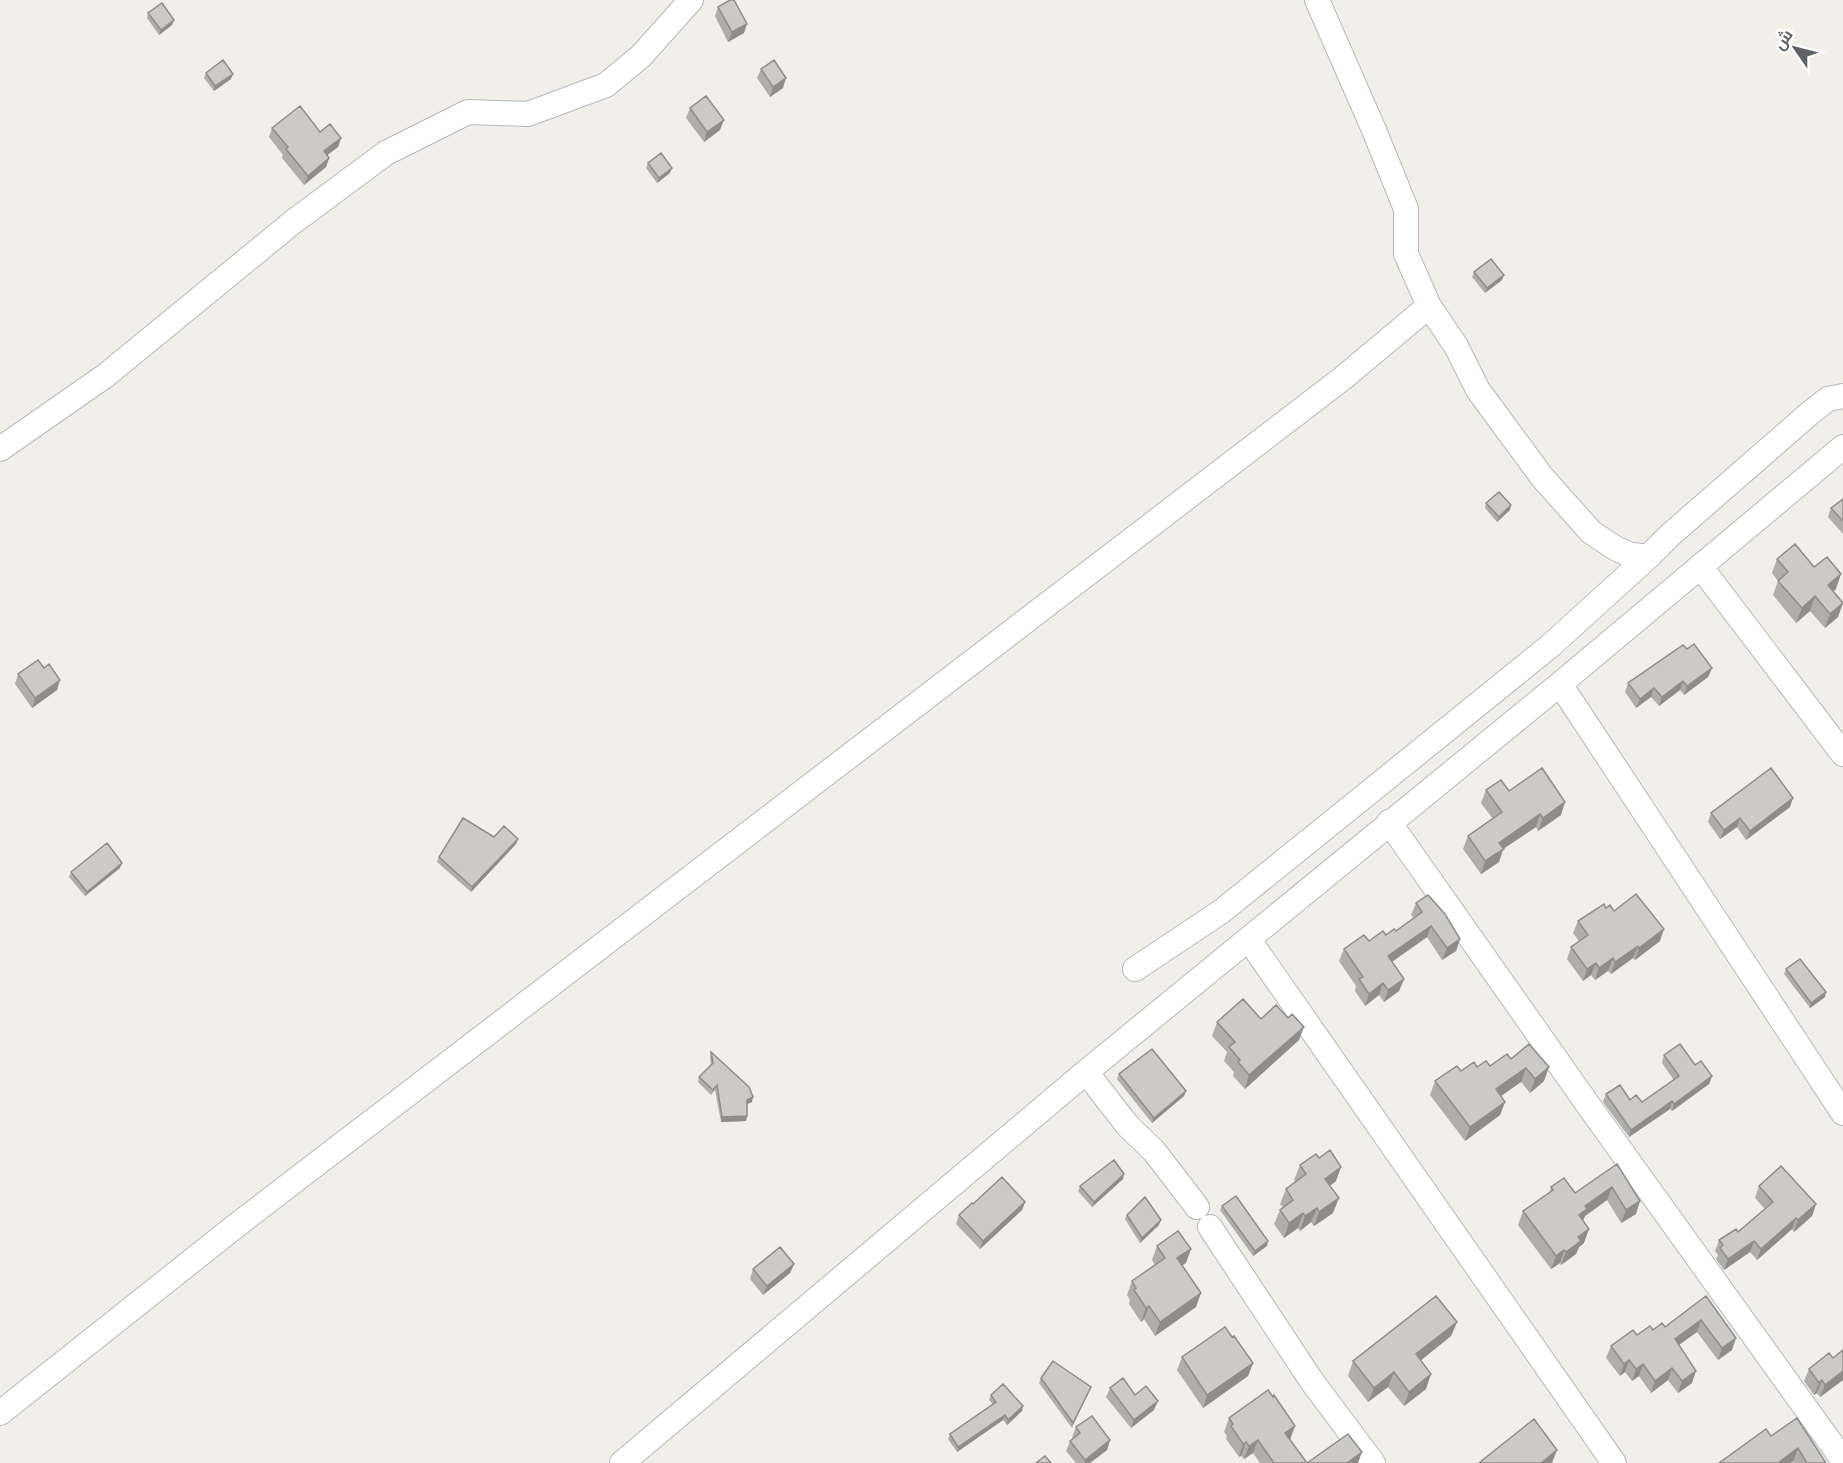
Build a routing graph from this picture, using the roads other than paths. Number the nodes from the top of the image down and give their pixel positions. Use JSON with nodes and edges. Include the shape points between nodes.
{"nodes":[{"id":1,"x":691,"y":0,"type":"edge"},
{"id":2,"x":1317,"y":0,"type":"edge"},
{"id":3,"x":1429,"y":306,"type":"junction"},
{"id":4,"x":1843,"y":396,"type":"edge"},
{"id":5,"x":1843,"y":447,"type":"edge"},
{"id":6,"x":0,"y":449,"type":"edge"},
{"id":7,"x":1648,"y":557,"type":"junction"},
{"id":8,"x":1700,"y":566,"type":"junction"},
{"id":9,"x":1560,"y":684,"type":"junction"},
{"id":10,"x":1843,"y":754,"type":"edge"},
{"id":11,"x":1389,"y":822,"type":"junction"},
{"id":12,"x":1249,"y":940,"type":"junction"},
{"id":13,"x":1135,"y":969,"type":"dead end"},
{"id":14,"x":1086,"y":1072,"type":"junction"},
{"id":15,"x":1843,"y":1113,"type":"edge"},
{"id":16,"x":1197,"y":1207,"type":"dead end"},
{"id":17,"x":1210,"y":1227,"type":"dead end"},
{"id":18,"x":0,"y":1413,"type":"edge"},
{"id":19,"x":1843,"y":1460,"type":"edge"},
{"id":20,"x":622,"y":1463,"type":"edge"},
{"id":21,"x":1373,"y":1463,"type":"edge"},
{"id":22,"x":1614,"y":1463,"type":"edge"}],
"edges":[{"from":1,"to":6,"type":"street","via":[[641,56],[606,85],[528,114],[468,112],[386,153],[293,222],[105,376]]},
{"from":2,"to":3,"type":"street","via":[[1406,209],[1406,254]]},
{"from":3,"to":7,"type":"street","via":[[1456,346],[1478,390],[1542,477],[1591,532],[1615,549]]},
{"from":3,"to":18,"type":"street","via":[[1343,378],[246,1218]]},
{"from":4,"to":7,"type":"street","via":[[1828,399],[1810,413]]},
{"from":5,"to":8,"type":"street"},
{"from":7,"to":13,"type":"street","via":[[1550,646],[1222,911]]},
{"from":8,"to":9,"type":"street"},
{"from":8,"to":10,"type":"street"},
{"from":9,"to":11,"type":"street"},
{"from":9,"to":15,"type":"street"},
{"from":11,"to":12,"type":"street"},
{"from":11,"to":19,"type":"street"},
{"from":12,"to":14,"type":"street"},
{"from":12,"to":22,"type":"street"},
{"from":14,"to":16,"type":"street"},
{"from":14,"to":20,"type":"street"},
{"from":17,"to":21,"type":"street","via":[[1311,1380]]}]}
